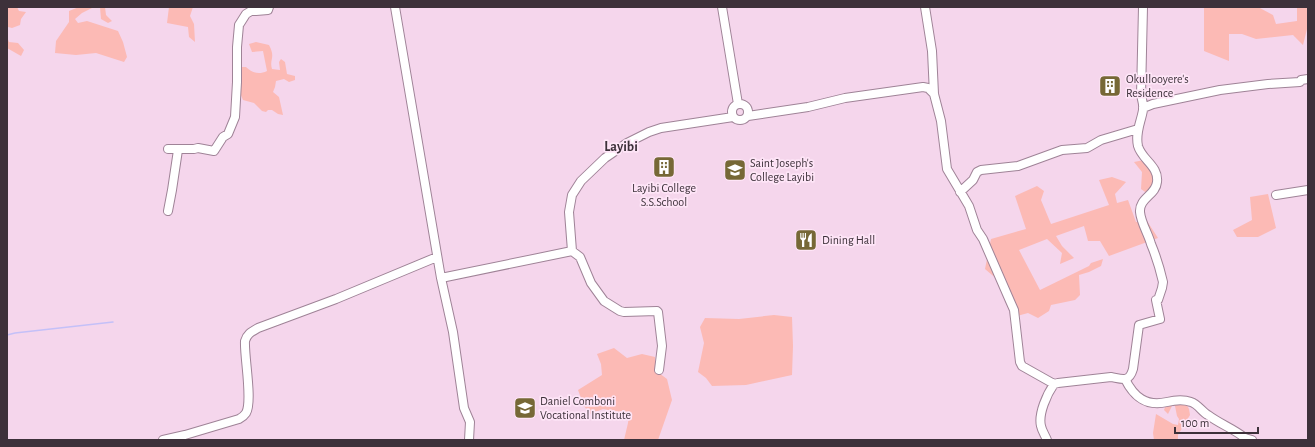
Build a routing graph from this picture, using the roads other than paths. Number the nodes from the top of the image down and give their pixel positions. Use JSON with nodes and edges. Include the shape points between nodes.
{"nodes":[{"id":1,"x":268,"y":7,"type":"edge"},
{"id":2,"x":395,"y":7,"type":"edge"},
{"id":3,"x":722,"y":7,"type":"edge"},
{"id":4,"x":925,"y":7,"type":"edge"},
{"id":5,"x":1143,"y":7,"type":"edge"},
{"id":6,"x":1308,"y":79,"type":"edge"},
{"id":7,"x":934,"y":94,"type":"junction"},
{"id":8,"x":1141,"y":95,"type":"junction"},
{"id":9,"x":738,"y":104,"type":"junction"},
{"id":10,"x":1153,"y":104,"type":"junction"},
{"id":11,"x":1143,"y":108,"type":"junction"},
{"id":12,"x":748,"y":116,"type":"junction"},
{"id":13,"x":732,"y":117,"type":"junction"},
{"id":14,"x":1138,"y":129,"type":"junction"},
{"id":15,"x":168,"y":149,"type":"dead end"},
{"id":16,"x":178,"y":150,"type":"junction"},
{"id":17,"x":1308,"y":190,"type":"edge"},
{"id":18,"x":960,"y":192,"type":"junction"},
{"id":19,"x":1276,"y":195,"type":"dead end"},
{"id":20,"x":168,"y":211,"type":"dead end"},
{"id":21,"x":572,"y":251,"type":"junction"},
{"id":22,"x":437,"y":257,"type":"junction"},
{"id":23,"x":441,"y":278,"type":"junction"},
{"id":24,"x":659,"y":370,"type":"dead end"},
{"id":25,"x":1125,"y":379,"type":"junction"},
{"id":26,"x":1054,"y":384,"type":"junction"},
{"id":27,"x":163,"y":440,"type":"edge"},
{"id":28,"x":469,"y":440,"type":"edge"},
{"id":29,"x":1047,"y":440,"type":"edge"},
{"id":30,"x":1252,"y":440,"type":"edge"}],
"edges":[{"from":1,"to":16,"type":"street","via":[[268,10],[251,11],[246,14],[239,26],[235,112],[228,134],[214,151],[198,148]]},
{"from":2,"to":22,"type":"street"},
{"from":3,"to":9,"type":"street"},
{"from":4,"to":7,"type":"street","via":[[932,51]]},
{"from":5,"to":8,"type":"street"},
{"from":6,"to":10,"type":"street","via":[[1220,90]]},
{"from":7,"to":12,"type":"street","via":[[923,86]]},
{"from":7,"to":18,"type":"street","via":[[947,169]]},
{"from":8,"to":10,"type":"street"},
{"from":8,"to":11,"type":"street"},
{"from":9,"to":12,"type":"street","via":[[748,108]]},
{"from":9,"to":13,"type":"street","via":[[733,106]]},
{"from":10,"to":11,"type":"street"},
{"from":11,"to":14,"type":"street"},
{"from":12,"to":13,"type":"street","via":[[744,120]]},
{"from":13,"to":21,"type":"street","via":[[649,132],[605,158],[581,181],[572,195],[569,212]]},
{"from":14,"to":18,"type":"street","via":[[1101,140],[1087,148],[1062,150],[1018,166],[981,170]]},
{"from":14,"to":25,"type":"street","via":[[1139,148],[1158,177],[1157,188],[1144,200],[1140,206],[1140,213],[1163,282],[1156,300],[1160,319],[1139,325],[1133,369]]},
{"from":15,"to":16,"type":"street"},
{"from":16,"to":20,"type":"street"},
{"from":17,"to":19,"type":"street"},
{"from":18,"to":26,"type":"street","via":[[969,206],[977,230],[1014,310],[1020,362],[1022,366]]},
{"from":21,"to":23,"type":"street"},
{"from":21,"to":24,"type":"street","via":[[580,257],[591,283],[604,301],[624,312],[658,312],[662,346]]},
{"from":22,"to":23,"type":"street"},
{"from":22,"to":27,"type":"street","via":[[250,333],[245,341],[248,389],[245,414],[239,420]]},
{"from":23,"to":28,"type":"street","via":[[453,332],[464,408],[470,422]]},
{"from":25,"to":26,"type":"street","via":[[1111,377]]},
{"from":25,"to":30,"type":"street","via":[[1130,389],[1144,401],[1155,404],[1175,400],[1193,402],[1207,415]]},
{"from":26,"to":29,"type":"street","via":[[1046,398],[1040,419]]}]}
